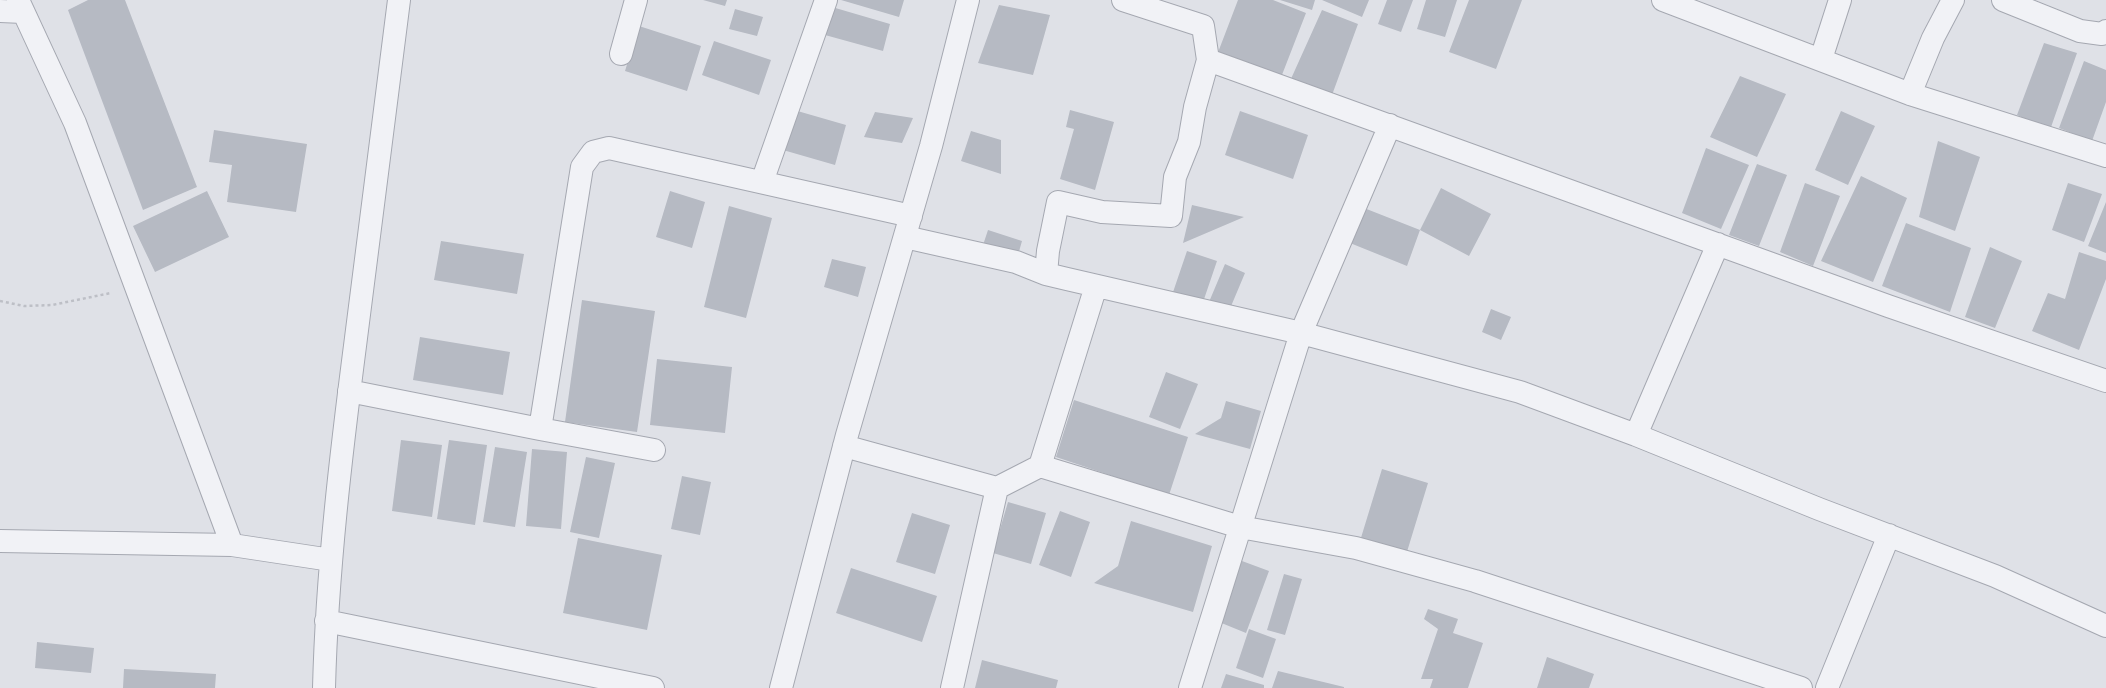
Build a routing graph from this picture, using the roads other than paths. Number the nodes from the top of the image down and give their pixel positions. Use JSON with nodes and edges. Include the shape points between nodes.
{"nodes":[{"id":1,"x":398,"y":0,"type":"edge"},
{"id":2,"x":636,"y":0,"type":"edge"},
{"id":3,"x":826,"y":0,"type":"edge"},
{"id":4,"x":968,"y":0,"type":"edge"},
{"id":5,"x":1123,"y":0,"type":"edge"},
{"id":6,"x":1663,"y":0,"type":"edge"},
{"id":7,"x":1840,"y":0,"type":"edge"},
{"id":8,"x":1953,"y":0,"type":"edge"},
{"id":9,"x":2003,"y":0,"type":"edge"},
{"id":10,"x":21,"y":6,"type":"edge"},
{"id":11,"x":0,"y":11,"type":"edge"},
{"id":12,"x":2106,"y":31,"type":"edge"},
{"id":13,"x":621,"y":54,"type":"dead end"},
{"id":14,"x":1821,"y":59,"type":"junction"},
{"id":15,"x":1208,"y":60,"type":"junction"},
{"id":16,"x":1910,"y":94,"type":"junction"},
{"id":17,"x":1390,"y":125,"type":"junction"},
{"id":18,"x":2106,"y":156,"type":"edge"},
{"id":19,"x":762,"y":182,"type":"junction"},
{"id":20,"x":911,"y":216,"type":"junction"},
{"id":21,"x":905,"y":237,"type":"junction"},
{"id":22,"x":1718,"y":244,"type":"junction"},
{"id":23,"x":1046,"y":274,"type":"junction"},
{"id":24,"x":1096,"y":286,"type":"junction"},
{"id":25,"x":1301,"y":333,"type":"junction"},
{"id":26,"x":2106,"y":381,"type":"edge"},
{"id":27,"x":349,"y":391,"type":"junction"},
{"id":28,"x":540,"y":429,"type":"junction"},
{"id":29,"x":1636,"y":434,"type":"junction"},
{"id":30,"x":844,"y":446,"type":"junction"},
{"id":31,"x":654,"y":450,"type":"dead end"},
{"id":32,"x":1040,"y":466,"type":"junction"},
{"id":33,"x":997,"y":488,"type":"junction"},
{"id":34,"x":1240,"y":527,"type":"junction"},
{"id":35,"x":1889,"y":535,"type":"junction"},
{"id":36,"x":0,"y":541,"type":"edge"},
{"id":37,"x":232,"y":545,"type":"junction"},
{"id":38,"x":331,"y":560,"type":"junction"},
{"id":39,"x":326,"y":620,"type":"junction"},
{"id":40,"x":2106,"y":626,"type":"edge"},
{"id":41,"x":324,"y":688,"type":"edge"},
{"id":42,"x":653,"y":688,"type":"edge"},
{"id":43,"x":781,"y":688,"type":"edge"},
{"id":44,"x":952,"y":688,"type":"edge"},
{"id":45,"x":1190,"y":688,"type":"edge"},
{"id":46,"x":1801,"y":688,"type":"edge"},
{"id":47,"x":1827,"y":688,"type":"edge"}],
"edges":[{"from":1,"to":27,"type":"street"},
{"from":2,"to":13,"type":"street"},
{"from":3,"to":19,"type":"street"},
{"from":4,"to":20,"type":"street"},
{"from":5,"to":15,"type":"street","via":[[1204,26]]},
{"from":6,"to":14,"type":"street"},
{"from":7,"to":14,"type":"street"},
{"from":8,"to":16,"type":"street","via":[[1933,38]]},
{"from":9,"to":12,"type":"street","via":[[2080,31],[2102,34]]},
{"from":10,"to":11,"type":"street"},
{"from":10,"to":37,"type":"street","via":[[75,123]]},
{"from":14,"to":16,"type":"street"},
{"from":15,"to":17,"type":"street"},
{"from":15,"to":23,"type":"street","via":[[1195,107],[1189,142],[1175,177],[1171,216],[1102,212],[1058,202]]},
{"from":16,"to":18,"type":"street"},
{"from":17,"to":22,"type":"street"},
{"from":17,"to":25,"type":"street"},
{"from":19,"to":20,"type":"street"},
{"from":19,"to":28,"type":"street","via":[[610,148],[593,152],[582,167]]},
{"from":20,"to":21,"type":"street"},
{"from":21,"to":23,"type":"street","via":[[1016,262]]},
{"from":21,"to":30,"type":"street"},
{"from":22,"to":26,"type":"street"},
{"from":22,"to":29,"type":"street"},
{"from":23,"to":24,"type":"street"},
{"from":24,"to":25,"type":"street","via":[[1201,308]]},
{"from":24,"to":32,"type":"street"},
{"from":25,"to":29,"type":"street","via":[[1520,392]]},
{"from":25,"to":34,"type":"street"},
{"from":27,"to":28,"type":"street"},
{"from":27,"to":38,"type":"street"},
{"from":28,"to":31,"type":"street"},
{"from":29,"to":35,"type":"street"},
{"from":30,"to":33,"type":"street"},
{"from":30,"to":43,"type":"street"},
{"from":32,"to":33,"type":"street"},
{"from":32,"to":34,"type":"street"},
{"from":33,"to":44,"type":"street"},
{"from":34,"to":45,"type":"street"},
{"from":34,"to":46,"type":"street","via":[[1356,548],[1475,581]]},
{"from":35,"to":40,"type":"street","via":[[1996,576]]},
{"from":35,"to":47,"type":"street"},
{"from":36,"to":37,"type":"street"},
{"from":37,"to":38,"type":"street"},
{"from":38,"to":39,"type":"street"},
{"from":39,"to":41,"type":"street"},
{"from":39,"to":42,"type":"street"}]}
